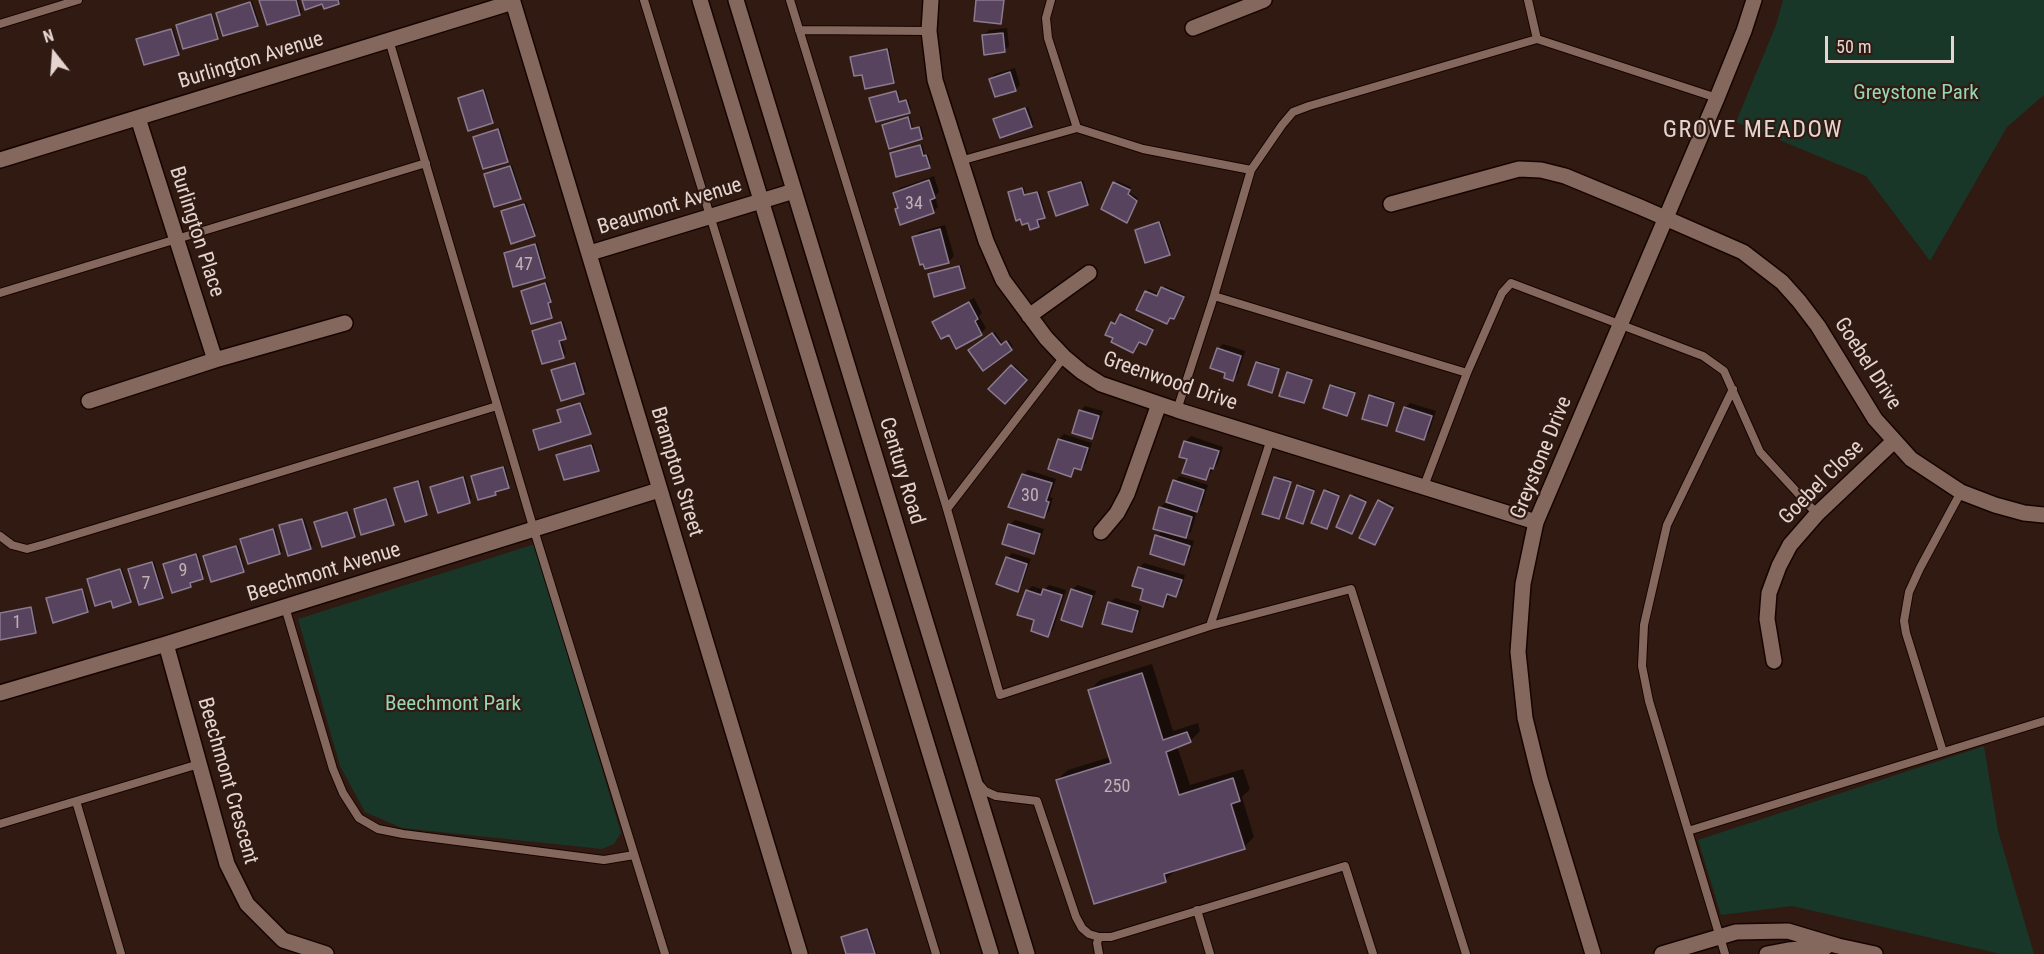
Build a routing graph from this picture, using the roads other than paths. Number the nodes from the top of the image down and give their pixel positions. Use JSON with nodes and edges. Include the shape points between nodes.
{"nodes":[{"id":1,"x":78,"y":0,"type":"edge"},
{"id":2,"x":644,"y":0,"type":"edge"},
{"id":3,"x":700,"y":0,"type":"edge"},
{"id":4,"x":736,"y":0,"type":"edge"},
{"id":5,"x":790,"y":0,"type":"edge"},
{"id":6,"x":931,"y":0,"type":"edge"},
{"id":7,"x":1052,"y":0,"type":"edge"},
{"id":8,"x":1264,"y":0,"type":"edge"},
{"id":9,"x":1528,"y":0,"type":"edge"},
{"id":10,"x":1754,"y":0,"type":"edge"},
{"id":11,"x":513,"y":2,"type":"joint"},
{"id":12,"x":0,"y":24,"type":"edge"},
{"id":13,"x":1193,"y":28,"type":"dead end"},
{"id":14,"x":799,"y":30,"type":"junction"},
{"id":15,"x":929,"y":31,"type":"junction"},
{"id":16,"x":1537,"y":39,"type":"junction"},
{"id":17,"x":389,"y":40,"type":"junction"},
{"id":18,"x":1717,"y":98,"type":"junction"},
{"id":19,"x":138,"y":118,"type":"junction"},
{"id":20,"x":1077,"y":128,"type":"junction"},
{"id":21,"x":0,"y":160,"type":"edge"},
{"id":22,"x":960,"y":161,"type":"junction"},
{"id":23,"x":426,"y":163,"type":"junction"},
{"id":24,"x":1251,"y":170,"type":"junction"},
{"id":25,"x":794,"y":192,"type":"junction"},
{"id":26,"x":762,"y":202,"type":"junction"},
{"id":27,"x":1391,"y":204,"type":"dead end"},
{"id":28,"x":710,"y":217,"type":"junction"},
{"id":29,"x":1665,"y":217,"type":"junction"},
{"id":30,"x":177,"y":239,"type":"junction"},
{"id":31,"x":590,"y":253,"type":"junction"},
{"id":32,"x":1089,"y":273,"type":"dead end"},
{"id":33,"x":0,"y":293,"type":"edge"},
{"id":34,"x":1214,"y":296,"type":"junction"},
{"id":35,"x":1029,"y":316,"type":"junction"},
{"id":36,"x":345,"y":323,"type":"dead end"},
{"id":37,"x":1619,"y":324,"type":"junction"},
{"id":38,"x":1064,"y":357,"type":"junction"},
{"id":39,"x":215,"y":360,"type":"junction"},
{"id":40,"x":1467,"y":373,"type":"junction"},
{"id":41,"x":1733,"y":389,"type":"junction"},
{"id":42,"x":89,"y":401,"type":"dead end"},
{"id":43,"x":1159,"y":404,"type":"junction"},
{"id":44,"x":497,"y":406,"type":"junction"},
{"id":45,"x":1177,"y":410,"type":"junction"},
{"id":46,"x":1271,"y":439,"type":"junction"},
{"id":47,"x":1894,"y":441,"type":"junction"},
{"id":48,"x":1424,"y":486,"type":"junction"},
{"id":49,"x":659,"y":490,"type":"junction"},
{"id":50,"x":1961,"y":492,"type":"junction"},
{"id":51,"x":947,"y":509,"type":"junction"},
{"id":52,"x":1817,"y":514,"type":"junction"},
{"id":53,"x":2044,"y":515,"type":"edge"},
{"id":54,"x":1536,"y":522,"type":"junction"},
{"id":55,"x":534,"y":530,"type":"junction"},
{"id":56,"x":1101,"y":532,"type":"dead end"},
{"id":57,"x":0,"y":536,"type":"edge"},
{"id":58,"x":285,"y":607,"type":"junction"},
{"id":59,"x":1210,"y":626,"type":"junction"},
{"id":60,"x":166,"y":644,"type":"junction"},
{"id":61,"x":1774,"y":661,"type":"dead end"},
{"id":62,"x":0,"y":693,"type":"edge"},
{"id":63,"x":2044,"y":721,"type":"edge"},
{"id":64,"x":1943,"y":752,"type":"junction"},
{"id":65,"x":199,"y":764,"type":"junction"},
{"id":66,"x":973,"y":778,"type":"junction"},
{"id":67,"x":76,"y":801,"type":"junction"},
{"id":68,"x":0,"y":824,"type":"edge"},
{"id":69,"x":1688,"y":831,"type":"junction"},
{"id":70,"x":634,"y":855,"type":"junction"},
{"id":71,"x":1197,"y":910,"type":"junction"},
{"id":72,"x":1099,"y":937,"type":"junction"},
{"id":73,"x":1720,"y":937,"type":"junction"},
{"id":74,"x":1838,"y":946,"type":"junction"},
{"id":75,"x":121,"y":954,"type":"edge"},
{"id":76,"x":326,"y":954,"type":"edge"},
{"id":77,"x":664,"y":954,"type":"edge"},
{"id":78,"x":800,"y":954,"type":"edge"},
{"id":79,"x":936,"y":954,"type":"edge"},
{"id":80,"x":991,"y":954,"type":"edge"},
{"id":81,"x":1027,"y":954,"type":"edge"},
{"id":82,"x":1099,"y":954,"type":"edge"},
{"id":83,"x":1210,"y":954,"type":"edge"},
{"id":84,"x":1373,"y":954,"type":"edge"},
{"id":85,"x":1466,"y":954,"type":"edge"},
{"id":86,"x":1593,"y":954,"type":"edge"},
{"id":87,"x":1662,"y":954,"type":"edge"},
{"id":88,"x":1725,"y":954,"type":"edge"},
{"id":89,"x":1767,"y":954,"type":"edge"},
{"id":90,"x":1875,"y":954,"type":"edge"}],
"edges":[{"from":1,"to":12,"type":"lane"},
{"from":2,"to":28,"type":"lane"},
{"from":3,"to":26,"type":"street"},
{"from":4,"to":25,"type":"street","name":"Century Road"},
{"from":5,"to":14,"type":"lane"},
{"from":6,"to":15,"type":"street","name":"Greenwood Drive"},
{"from":7,"to":20,"type":"lane","via":[[1046,18],[1048,38]]},
{"from":8,"to":13,"type":"street"},
{"from":9,"to":16,"type":"lane"},
{"from":10,"to":18,"type":"street","name":"Greystone Drive"},
{"from":11,"to":17,"type":"street","name":"Burlington Avenue"},
{"from":11,"to":31,"type":"street","name":"Brampton Street"},
{"from":14,"to":15,"type":"lane"},
{"from":14,"to":51,"type":"lane"},
{"from":15,"to":22,"type":"street","name":"Greenwood Drive","via":[[936,80]]},
{"from":16,"to":18,"type":"lane"},
{"from":16,"to":24,"type":"lane","via":[[1293,112]]},
{"from":17,"to":19,"type":"street","name":"Burlington Avenue"},
{"from":17,"to":23,"type":"lane"},
{"from":18,"to":29,"type":"street","name":"Greystone Drive"},
{"from":19,"to":21,"type":"street","name":"Burlington Avenue"},
{"from":19,"to":30,"type":"street","name":"Burlington Place"},
{"from":20,"to":22,"type":"lane"},
{"from":20,"to":24,"type":"lane","via":[[1143,149]]},
{"from":22,"to":35,"type":"street","name":"Greenwood Drive","via":[[993,258]]},
{"from":23,"to":30,"type":"lane"},
{"from":23,"to":44,"type":"lane"},
{"from":24,"to":34,"type":"lane"},
{"from":25,"to":26,"type":"street","name":"Beaumont Avenue"},
{"from":25,"to":66,"type":"street","name":"Century Road"},
{"from":26,"to":28,"type":"street","name":"Beaumont Avenue"},
{"from":26,"to":80,"type":"street"},
{"from":27,"to":29,"type":"street","name":"Goebel Drive","via":[[1519,169],[1541,170]]},
{"from":28,"to":31,"type":"street","name":"Beaumont Avenue"},
{"from":28,"to":79,"type":"lane"},
{"from":29,"to":37,"type":"street","name":"Greystone Drive"},
{"from":29,"to":47,"type":"street","name":"Goebel Drive","via":[[1743,252],[1782,282],[1818,326],[1875,419]]},
{"from":30,"to":33,"type":"lane"},
{"from":30,"to":39,"type":"street","name":"Burlington Place"},
{"from":31,"to":49,"type":"street","name":"Brampton Street"},
{"from":32,"to":35,"type":"street"},
{"from":34,"to":40,"type":"lane"},
{"from":34,"to":45,"type":"lane"},
{"from":35,"to":38,"type":"street","name":"Greenwood Drive"},
{"from":36,"to":39,"type":"street"},
{"from":37,"to":40,"type":"lane","via":[[1512,283],[1502,293]]},
{"from":37,"to":41,"type":"lane","via":[[1703,356],[1724,371]]},
{"from":37,"to":54,"type":"street","name":"Greystone Drive"},
{"from":38,"to":43,"type":"street","name":"Greenwood Drive","via":[[1101,384]]},
{"from":38,"to":51,"type":"lane"},
{"from":39,"to":42,"type":"street"},
{"from":40,"to":48,"type":"lane"},
{"from":41,"to":52,"type":"lane","via":[[1760,452]]},
{"from":41,"to":69,"type":"lane","via":[[1667,525],[1644,625],[1642,666],[1649,701]]},
{"from":43,"to":45,"type":"street","name":"Greenwood Drive"},
{"from":43,"to":56,"type":"street","via":[[1127,494]]},
{"from":44,"to":55,"type":"lane"},
{"from":44,"to":57,"type":"lane","via":[[27,549]]},
{"from":45,"to":46,"type":"street","name":"Greenwood Drive"},
{"from":46,"to":48,"type":"street","name":"Greenwood Drive"},
{"from":46,"to":59,"type":"lane"},
{"from":47,"to":50,"type":"street","name":"Goebel Drive","via":[[1911,459]]},
{"from":47,"to":52,"type":"street","name":"Goebel Close"},
{"from":48,"to":54,"type":"street","name":"Greenwood Drive"},
{"from":49,"to":55,"type":"street","name":"Beechmont Avenue"},
{"from":49,"to":78,"type":"street","name":"Brampton Street"},
{"from":50,"to":53,"type":"street","name":"Goebel Drive","via":[[1995,505]]},
{"from":50,"to":64,"type":"lane","via":[[1909,592],[1904,621]]},
{"from":51,"to":59,"type":"lane","via":[[1000,695]]},
{"from":52,"to":61,"type":"street","name":"Goebel Close","via":[[1790,545],[1769,593],[1767,619]]},
{"from":54,"to":86,"type":"street","name":"Greystone Drive","via":[[1523,584],[1518,652],[1525,718]]},
{"from":55,"to":58,"type":"street","name":"Beechmont Avenue"},
{"from":55,"to":70,"type":"lane"},
{"from":58,"to":60,"type":"street","name":"Beechmont Avenue"},
{"from":58,"to":70,"type":"lane","via":[[333,769],[359,818],[378,829],[403,834],[604,860]]},
{"from":59,"to":85,"type":"lane","via":[[1351,589]]},
{"from":60,"to":62,"type":"street","name":"Beechmont Avenue"},
{"from":60,"to":65,"type":"street","name":"Beechmont Crescent"},
{"from":63,"to":64,"type":"lane"},
{"from":64,"to":69,"type":"lane"},
{"from":65,"to":67,"type":"lane"},
{"from":65,"to":76,"type":"street","name":"Beechmont Crescent","via":[[226,864],[247,904],[284,940]]},
{"from":66,"to":72,"type":"lane","via":[[996,796],[1037,801],[1076,917],[1082,928]]},
{"from":66,"to":81,"type":"street","name":"Century Road"},
{"from":67,"to":68,"type":"lane"},
{"from":67,"to":75,"type":"lane"},
{"from":69,"to":73,"type":"lane"},
{"from":70,"to":77,"type":"lane"},
{"from":71,"to":72,"type":"lane","via":[[1111,937]]},
{"from":71,"to":83,"type":"lane"},
{"from":71,"to":84,"type":"lane","via":[[1345,866]]},
{"from":72,"to":82,"type":"lane"},
{"from":73,"to":74,"type":"street","via":[[1736,932],[1788,931]]},
{"from":73,"to":87,"type":"street"},
{"from":73,"to":88,"type":"lane"},
{"from":74,"to":89,"type":"street"},
{"from":74,"to":90,"type":"street"}]}
